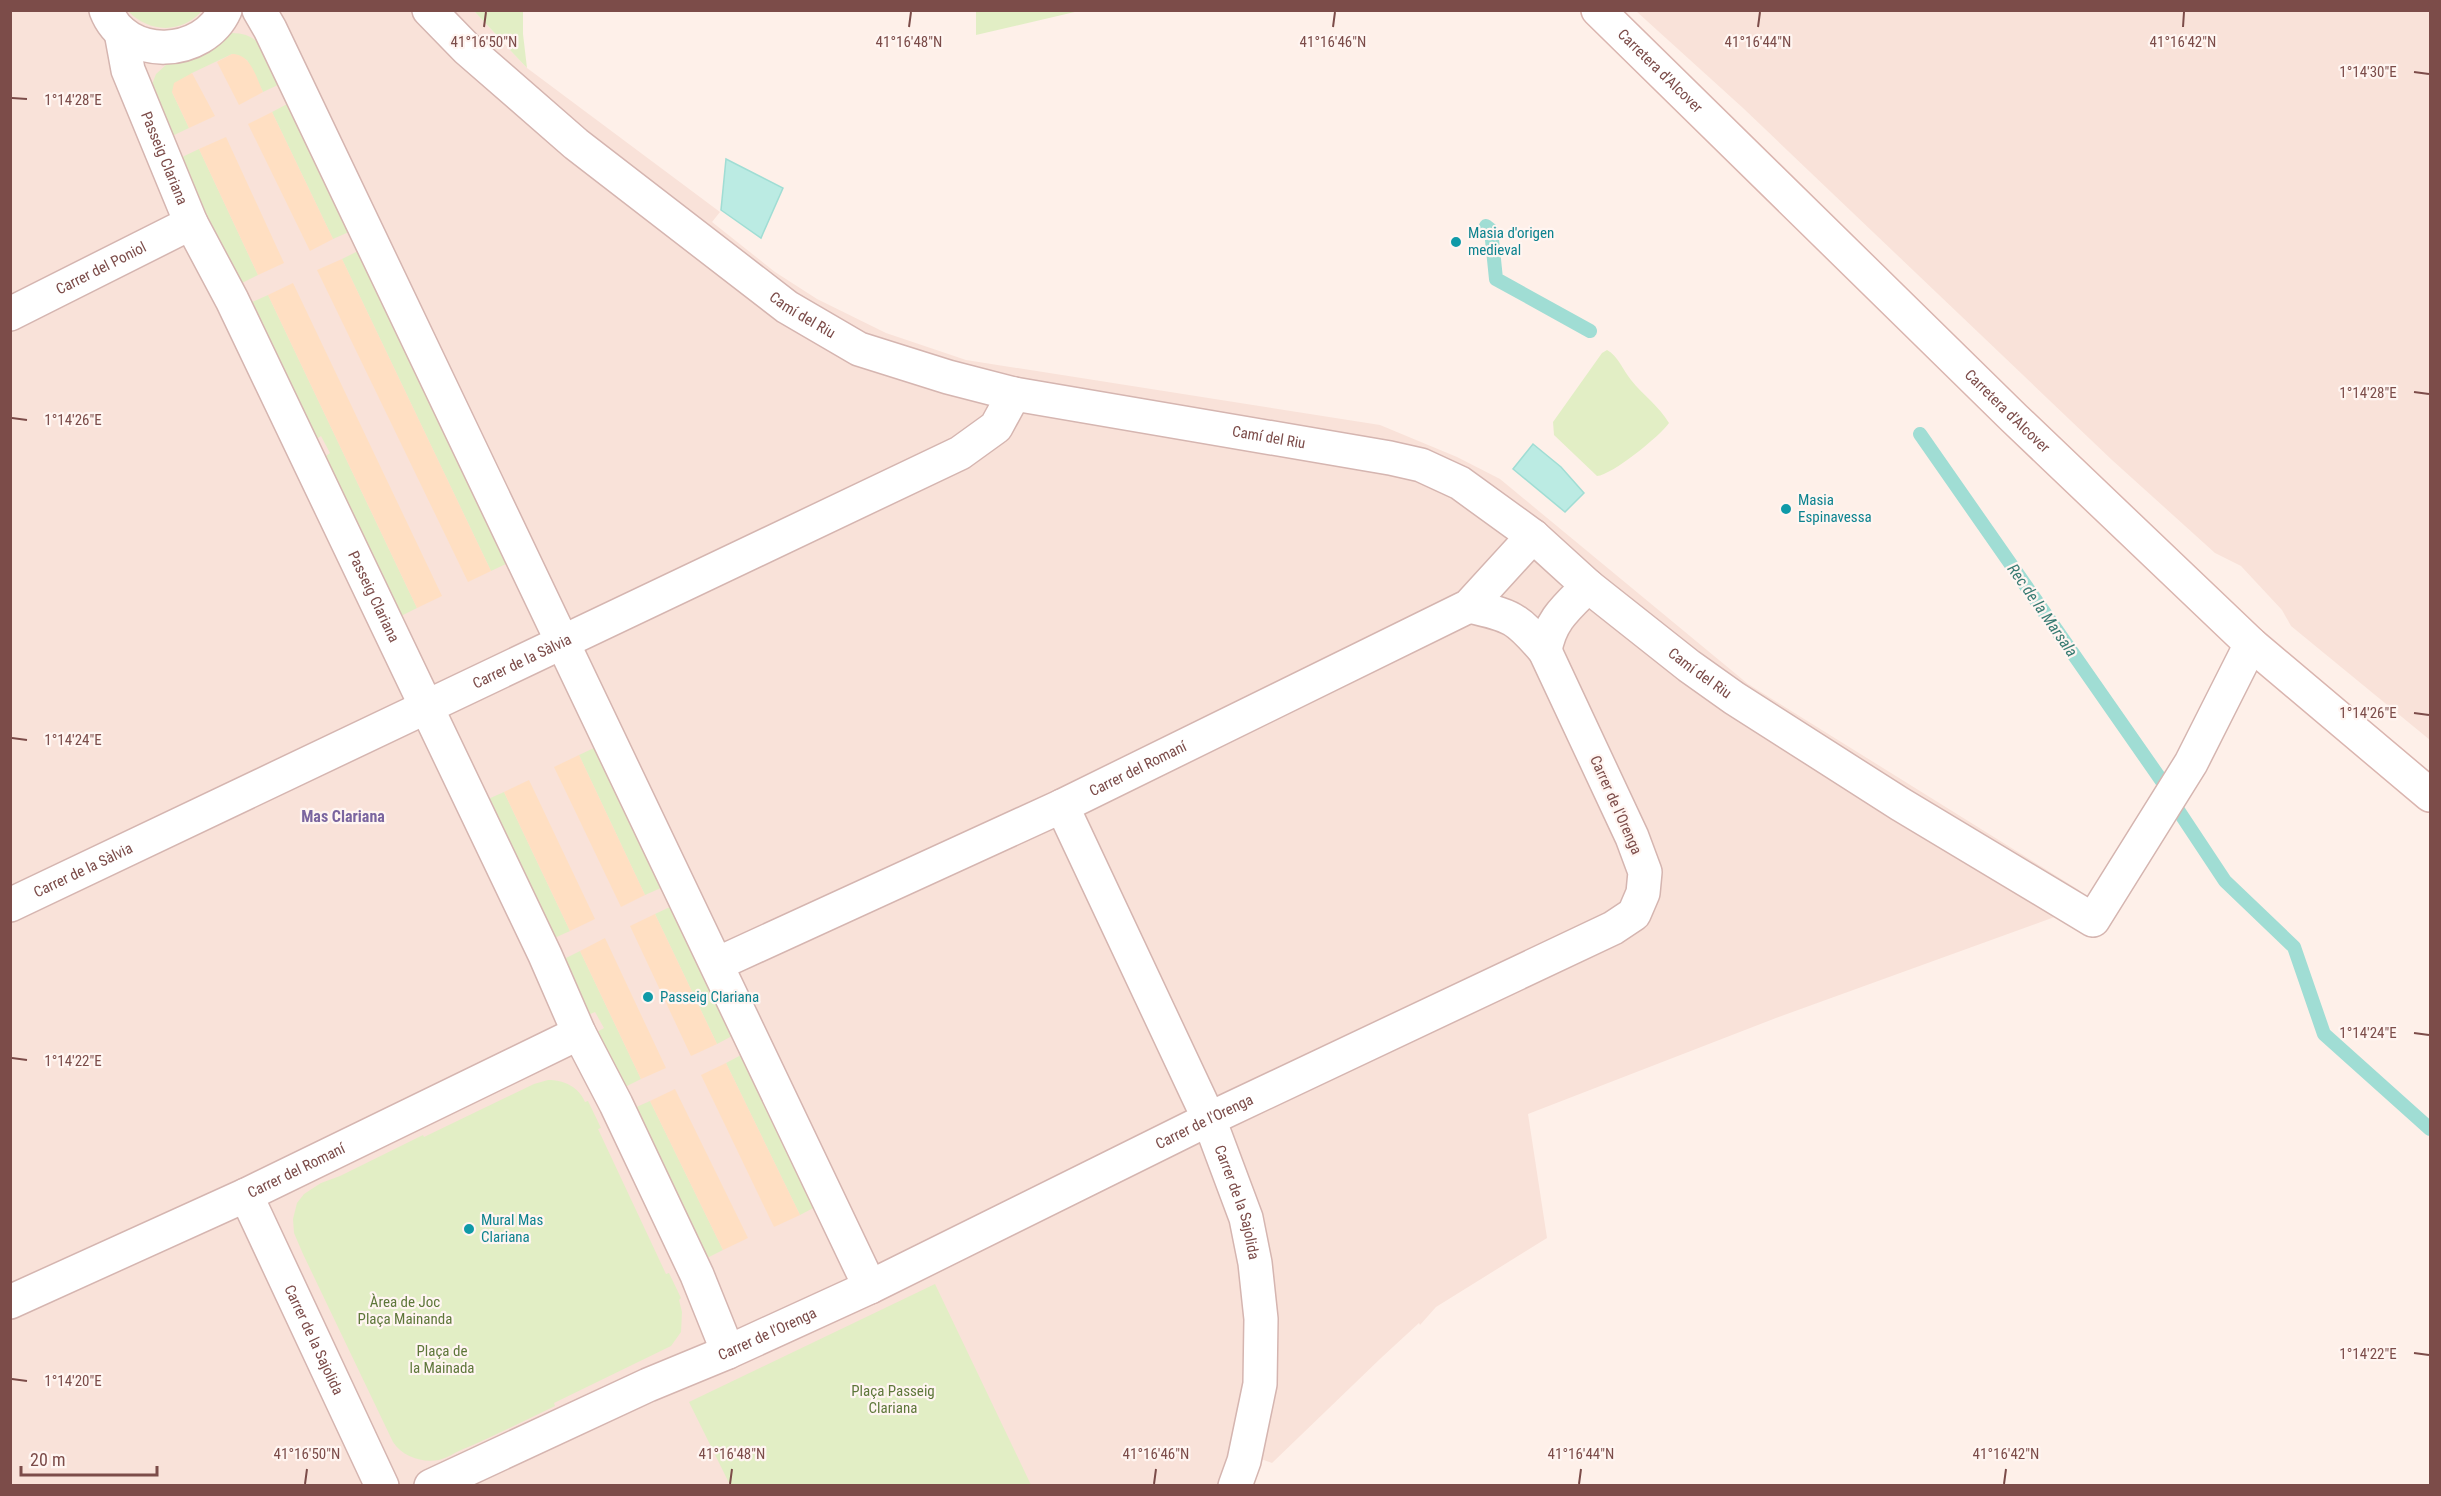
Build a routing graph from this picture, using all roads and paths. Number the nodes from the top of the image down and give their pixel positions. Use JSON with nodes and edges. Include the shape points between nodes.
{"nodes":[{"id":1,"x":225,"y":10,"type":"edge"},
{"id":2,"x":259,"y":10,"type":"edge"},
{"id":3,"x":429,"y":10,"type":"edge"},
{"id":4,"x":1598,"y":10,"type":"edge"},
{"id":5,"x":113,"y":21,"type":"edge"},
{"id":6,"x":191,"y":223,"type":"junction"},
{"id":7,"x":10,"y":314,"type":"edge"},
{"id":8,"x":1014,"y":393,"type":"junction"},
{"id":9,"x":1533,"y":536,"type":"junction"},
{"id":10,"x":1588,"y":586,"type":"junction"},
{"id":11,"x":1469,"y":606,"type":"junction"},
{"id":12,"x":564,"y":643,"type":"junction"},
{"id":13,"x":2251,"y":644,"type":"junction"},
{"id":14,"x":1545,"y":651,"type":"junction"},
{"id":15,"x":426,"y":707,"type":"junction"},
{"id":16,"x":2430,"y":795,"type":"edge"},
{"id":17,"x":1062,"y":806,"type":"junction"},
{"id":18,"x":10,"y":905,"type":"edge"},
{"id":19,"x":717,"y":964,"type":"junction"},
{"id":20,"x":579,"y":1033,"type":"junction"},
{"id":21,"x":1209,"y":1119,"type":"junction"},
{"id":22,"x":246,"y":1195,"type":"junction"},
{"id":23,"x":870,"y":1287,"type":"junction"},
{"id":24,"x":10,"y":1302,"type":"edge"},
{"id":25,"x":728,"y":1352,"type":"junction"},
{"id":26,"x":382,"y":1485,"type":"edge"},
{"id":27,"x":430,"y":1485,"type":"edge"},
{"id":28,"x":1235,"y":1485,"type":"edge"}],
"edges":[{"from":1,"to":5,"type":"street","name":"Passeig Clariana","via":[[221,20],[205,35],[185,46],[162,49],[140,44]]},
{"from":2,"to":12,"type":"street"},
{"from":3,"to":8,"type":"street","name":"Camí del Riu","via":[[467,49],[576,144],[787,308],[859,349]]},
{"from":4,"to":13,"type":"street","name":"Carretera d'Alcover"},
{"from":5,"to":6,"type":"street","name":"Passeig Clariana","via":[[128,70]]},
{"from":6,"to":7,"type":"street","name":"Carrer del Poniol"},
{"from":6,"to":15,"type":"street","name":"Passeig Clariana","via":[[232,300]]},
{"from":8,"to":9,"type":"street","name":"Camí del Riu","via":[[1421,465],[1460,483]]},
{"from":8,"to":12,"type":"street","name":"Carrer de la Sàlvia","via":[[996,426],[960,453]]},
{"from":9,"to":10,"type":"street","name":"Camí del Riu"},
{"from":9,"to":11,"type":"street","name":"Carrer del Romaní"},
{"from":10,"to":13,"type":"street","name":"Camí del Riu","via":[[1734,698],[2093,920],[2191,763]]},
{"from":10,"to":14,"type":"street","via":[[1561,612],[1548,633]]},
{"from":11,"to":14,"type":"street","name":"Carrer de l'Orenga","via":[[1514,619]]},
{"from":11,"to":17,"type":"street","name":"Carrer del Romaní"},
{"from":12,"to":15,"type":"street","name":"Carrer de la Sàlvia"},
{"from":12,"to":19,"type":"street"},
{"from":13,"to":16,"type":"street","name":"Carretera d'Alcover"},
{"from":14,"to":21,"type":"street","name":"Carrer de l'Orenga","via":[[1645,872],[1643,893],[1634,914],[1613,928]]},
{"from":15,"to":18,"type":"street","name":"Carrer de la Sàlvia"},
{"from":15,"to":20,"type":"street","name":"Passeig Clariana"},
{"from":17,"to":19,"type":"street","name":"Carrer del Romaní"},
{"from":17,"to":21,"type":"street","name":"Carrer de la Sajolida"},
{"from":19,"to":23,"type":"street"},
{"from":20,"to":22,"type":"street","name":"Carrer del Romaní"},
{"from":20,"to":25,"type":"street","name":"Passeig Clariana","via":[[697,1275]]},
{"from":21,"to":23,"type":"street","name":"Carrer de l'Orenga"},
{"from":21,"to":28,"type":"street","name":"Carrer de la Sajolida","via":[[1246,1218],[1262,1319],[1260,1384]]},
{"from":22,"to":24,"type":"street","name":"Carrer del Romaní"},
{"from":22,"to":26,"type":"street","name":"Carrer de la Sajolida"},
{"from":23,"to":25,"type":"street","name":"Carrer de l'Orenga"},
{"from":25,"to":27,"type":"street","name":"Carrer de l'Orenga"}]}
